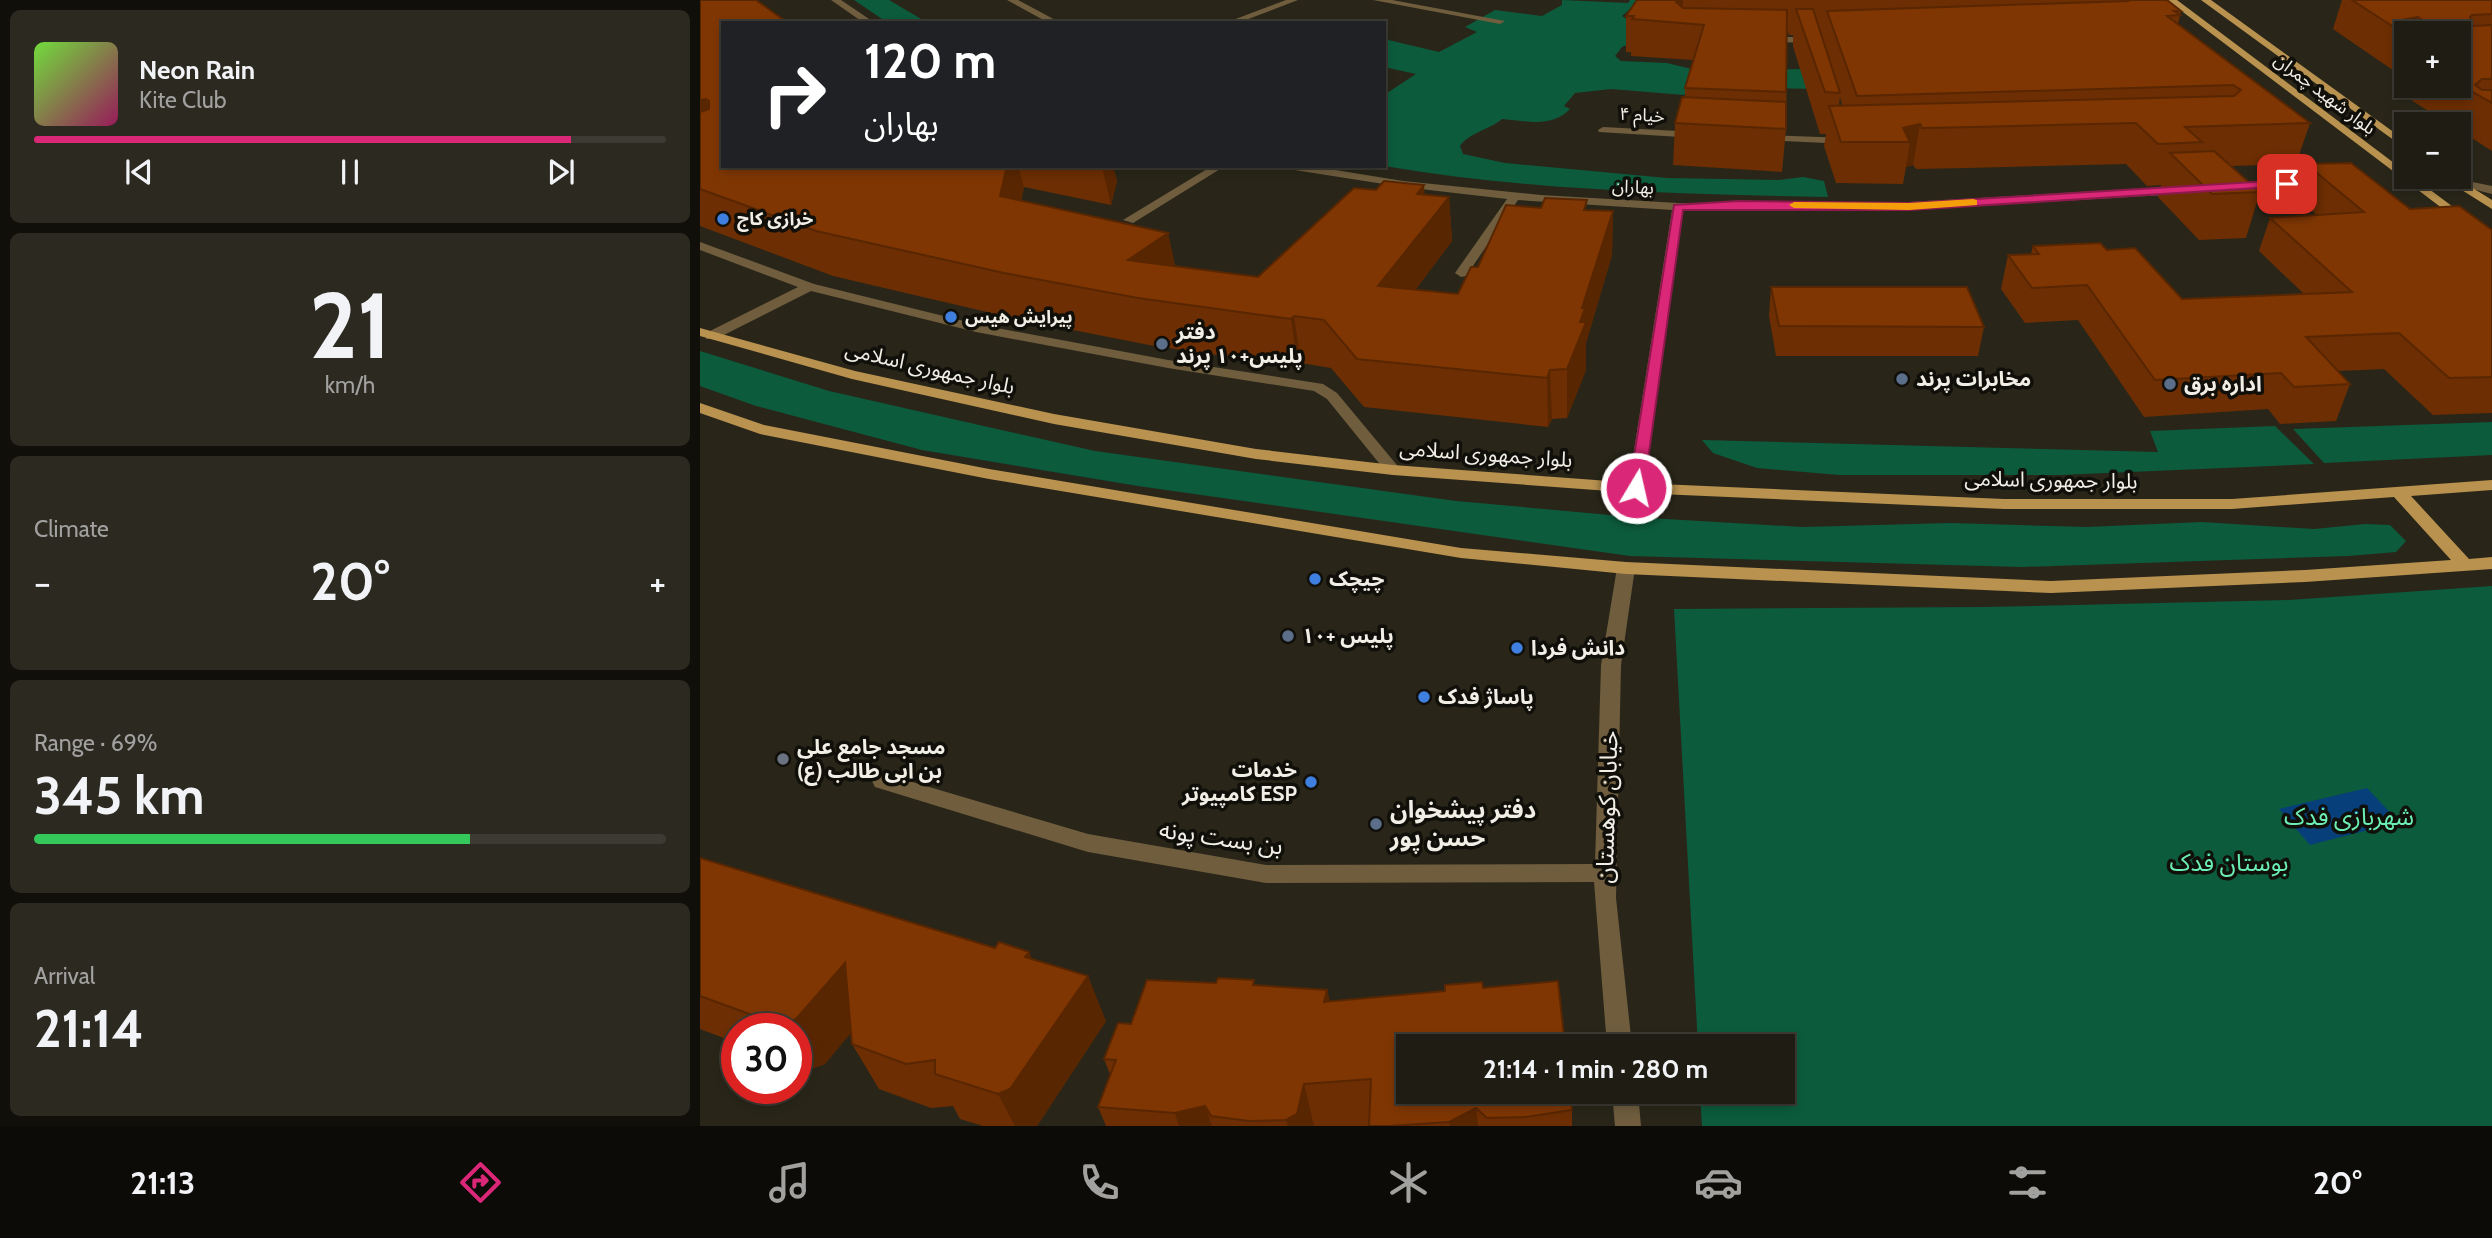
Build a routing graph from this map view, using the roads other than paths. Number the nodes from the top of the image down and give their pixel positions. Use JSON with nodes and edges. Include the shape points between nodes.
{"nodes":[{"id":1,"x":835,"y":0,"type":"edge"},
{"id":2,"x":1012,"y":0,"type":"edge"},
{"id":3,"x":1294,"y":0,"type":"edge"},
{"id":4,"x":1377,"y":0,"type":"edge"},
{"id":5,"x":2171,"y":0,"type":"edge"},
{"id":6,"x":2206,"y":0,"type":"edge"},
{"id":7,"x":868,"y":21,"type":"edge"},
{"id":8,"x":1053,"y":21,"type":"edge"},
{"id":9,"x":1234,"y":21,"type":"edge"},
{"id":10,"x":1500,"y":21,"type":"dead end"},
{"id":11,"x":1812,"y":36,"type":"junction"},
{"id":12,"x":1747,"y":39,"type":"edge"},
{"id":13,"x":1855,"y":40,"type":"edge"},
{"id":14,"x":1817,"y":53,"type":"edge"},
{"id":15,"x":1842,"y":128,"type":"edge"},
{"id":16,"x":1603,"y":130,"type":"dead end"},
{"id":17,"x":1714,"y":136,"type":"edge"},
{"id":18,"x":2394,"y":137,"type":"edge"},
{"id":19,"x":1754,"y":138,"type":"edge"},
{"id":20,"x":1860,"y":140,"type":"edge"},
{"id":21,"x":1846,"y":141,"type":"junction"},
{"id":22,"x":1217,"y":168,"type":"edge"},
{"id":23,"x":1301,"y":168,"type":"edge"},
{"id":24,"x":2314,"y":182,"type":"edge"},
{"id":25,"x":2471,"y":184,"type":"edge"},
{"id":26,"x":2216,"y":188,"type":"edge"},
{"id":27,"x":2466,"y":189,"type":"edge"},
{"id":28,"x":2188,"y":190,"type":"edge"},
{"id":29,"x":2492,"y":190,"type":"edge"},
{"id":30,"x":1515,"y":196,"type":"junction"},
{"id":31,"x":2492,"y":205,"type":"edge"},
{"id":32,"x":1678,"y":207,"type":"junction"},
{"id":33,"x":1129,"y":220,"type":"dead end"},
{"id":34,"x":2492,"y":242,"type":"edge"},
{"id":35,"x":700,"y":246,"type":"edge"},
{"id":36,"x":1461,"y":273,"type":"dead end"},
{"id":37,"x":810,"y":288,"type":"junction"},
{"id":38,"x":706,"y":334,"type":"edge"},
{"id":39,"x":700,"y":408,"type":"edge"},
{"id":40,"x":1393,"y":470,"type":"junction"},
{"id":41,"x":2492,"y":485,"type":"edge"},
{"id":42,"x":1636,"y":488,"type":"junction"},
{"id":43,"x":2397,"y":491,"type":"junction"},
{"id":44,"x":2492,"y":563,"type":"edge"},
{"id":45,"x":2464,"y":564,"type":"junction"},
{"id":46,"x":1626,"y":569,"type":"junction"},
{"id":47,"x":882,"y":781,"type":"dead end"},
{"id":48,"x":1606,"y":873,"type":"junction"},
{"id":49,"x":1619,"y":1034,"type":"edge"},
{"id":50,"x":1626,"y":1104,"type":"edge"},
{"id":51,"x":1628,"y":1126,"type":"edge"}],
"edges":[{"from":1,"to":7,"type":"street"},
{"from":2,"to":8,"type":"street"},
{"from":3,"to":9,"type":"street"},
{"from":4,"to":10,"type":"street"},
{"from":5,"to":34,"type":"main road","name":"بلوار شهید چمران"},
{"from":6,"to":18,"type":"main road","name":"بلوار شهید چمران"},
{"from":11,"to":12,"type":"street"},
{"from":11,"to":13,"type":"street"},
{"from":11,"to":14,"type":"street"},
{"from":15,"to":21,"type":"street"},
{"from":16,"to":17,"type":"street","name":"خیام ۴"},
{"from":19,"to":21,"type":"street"},
{"from":20,"to":21,"type":"street"},
{"from":22,"to":33,"type":"street"},
{"from":23,"to":30,"type":"street","name":"بهاران"},
{"from":24,"to":26,"type":"street"},
{"from":25,"to":29,"type":"street"},
{"from":27,"to":31,"type":"main road"},
{"from":28,"to":32,"type":"street","name":"بهاران","via":[[1909,206]]},
{"from":30,"to":32,"type":"street","name":"بهاران"},
{"from":30,"to":36,"type":"street"},
{"from":32,"to":42,"type":"street"},
{"from":35,"to":37,"type":"street"},
{"from":37,"to":38,"type":"street"},
{"from":37,"to":40,"type":"street","via":[[976,327],[1318,387],[1332,397]]},
{"from":38,"to":40,"type":"main road","name":"بلوار جمهوری اسلامی","via":[[852,375],[1054,419],[1256,454]]},
{"from":39,"to":46,"type":"main road","via":[[760,429],[989,474],[1461,553]]},
{"from":40,"to":42,"type":"main road","name":"بلوار جمهوری اسلامی"},
{"from":41,"to":43,"type":"main road","name":"بلوار جمهوری اسلامی"},
{"from":42,"to":43,"type":"main road","name":"بلوار جمهوری اسلامی","via":[[2004,505],[2232,504]]},
{"from":43,"to":45,"type":"main road"},
{"from":44,"to":45,"type":"main road"},
{"from":45,"to":46,"type":"main road","via":[[2051,587]]},
{"from":46,"to":48,"type":"street","name":"خیابان کوهستان","via":[[1611,665]]},
{"from":47,"to":48,"type":"street","name":"بن بست پونه","via":[[1088,843],[1266,874]]},
{"from":48,"to":49,"type":"street","name":"خیابان کوهستان"},
{"from":50,"to":51,"type":"street"}]}
